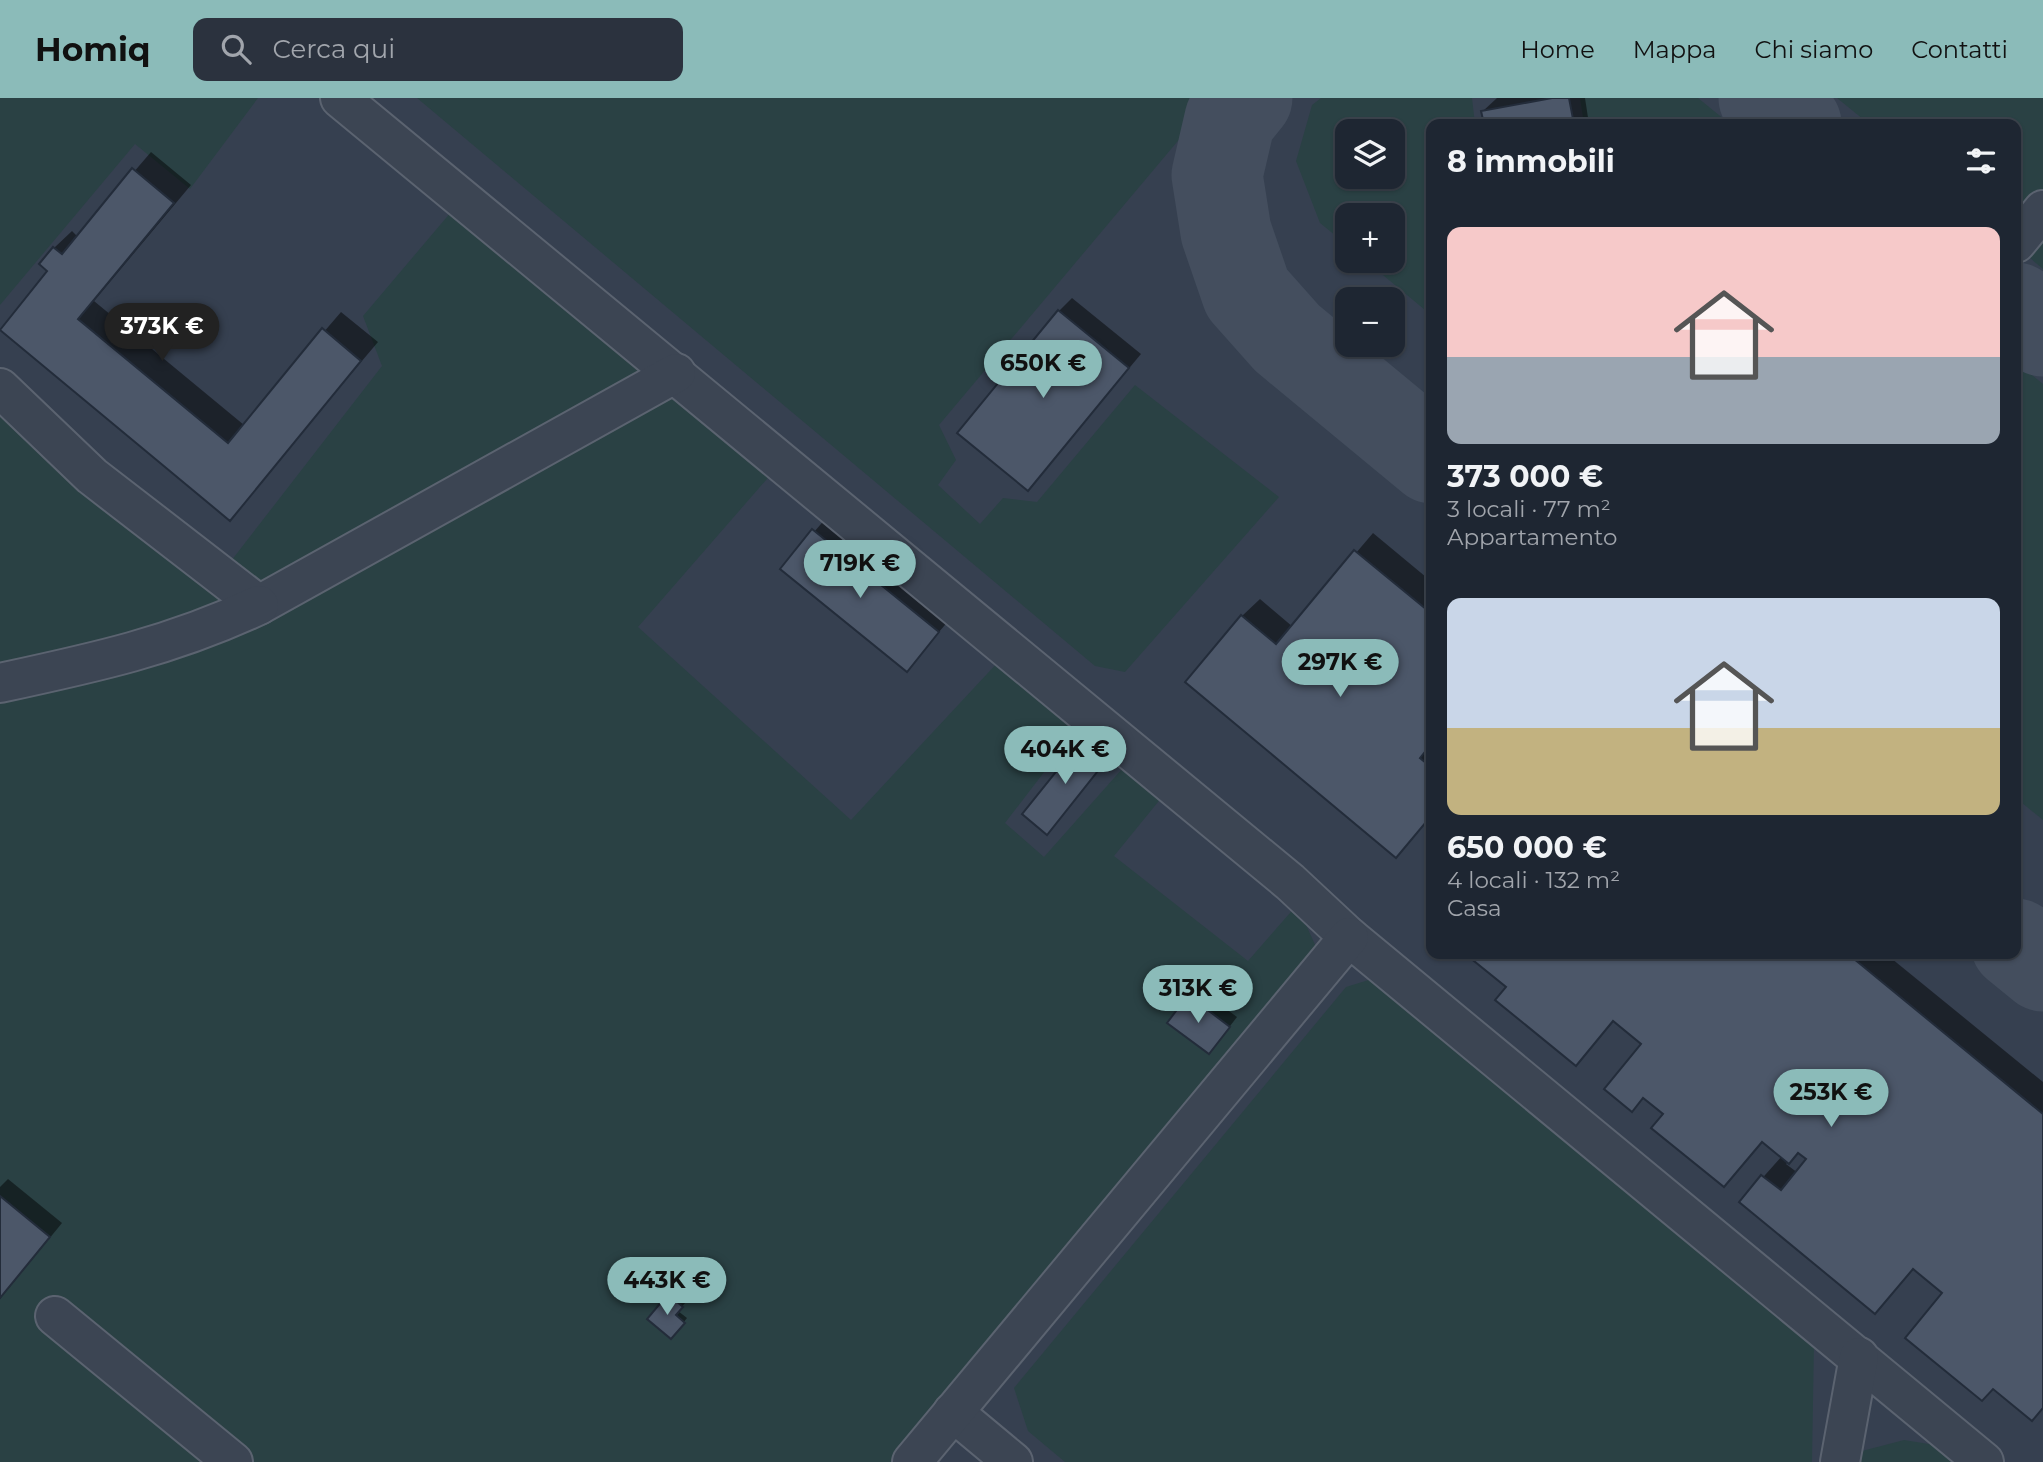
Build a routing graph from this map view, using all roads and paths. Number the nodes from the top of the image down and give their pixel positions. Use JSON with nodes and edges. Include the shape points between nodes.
{"nodes":[{"id":1,"x":340,"y":98,"type":"edge"},
{"id":2,"x":2043,"y":210,"type":"edge"},
{"id":3,"x":2021,"y":237,"type":"edge"},
{"id":4,"x":676,"y":373,"type":"junction"},
{"id":5,"x":0,"y":388,"type":"edge"},
{"id":6,"x":259,"y":605,"type":"junction"},
{"id":7,"x":0,"y":683,"type":"edge"},
{"id":8,"x":1349,"y":937,"type":"junction"},
{"id":9,"x":55,"y":1316,"type":"dead end"},
{"id":10,"x":1858,"y":1357,"type":"junction"},
{"id":11,"x":953,"y":1412,"type":"junction"},
{"id":12,"x":233,"y":1462,"type":"edge"},
{"id":13,"x":912,"y":1462,"type":"edge"},
{"id":14,"x":1013,"y":1462,"type":"edge"},
{"id":15,"x":1840,"y":1462,"type":"edge"},
{"id":16,"x":1984,"y":1462,"type":"edge"}],
"edges":[{"from":1,"to":4,"type":"lane"},
{"from":2,"to":3,"type":"lane"},
{"from":4,"to":6,"type":"lane"},
{"from":4,"to":8,"type":"lane","via":[[1290,881]]},
{"from":5,"to":6,"type":"lane","via":[[92,476]]},
{"from":6,"to":7,"type":"lane","via":[[204,631],[127,656]]},
{"from":8,"to":10,"type":"lane"},
{"from":8,"to":11,"type":"lane"},
{"from":9,"to":12,"type":"lane"},
{"from":10,"to":15,"type":"lane"},
{"from":10,"to":16,"type":"lane"},
{"from":11,"to":13,"type":"lane"},
{"from":11,"to":14,"type":"lane"}]}
